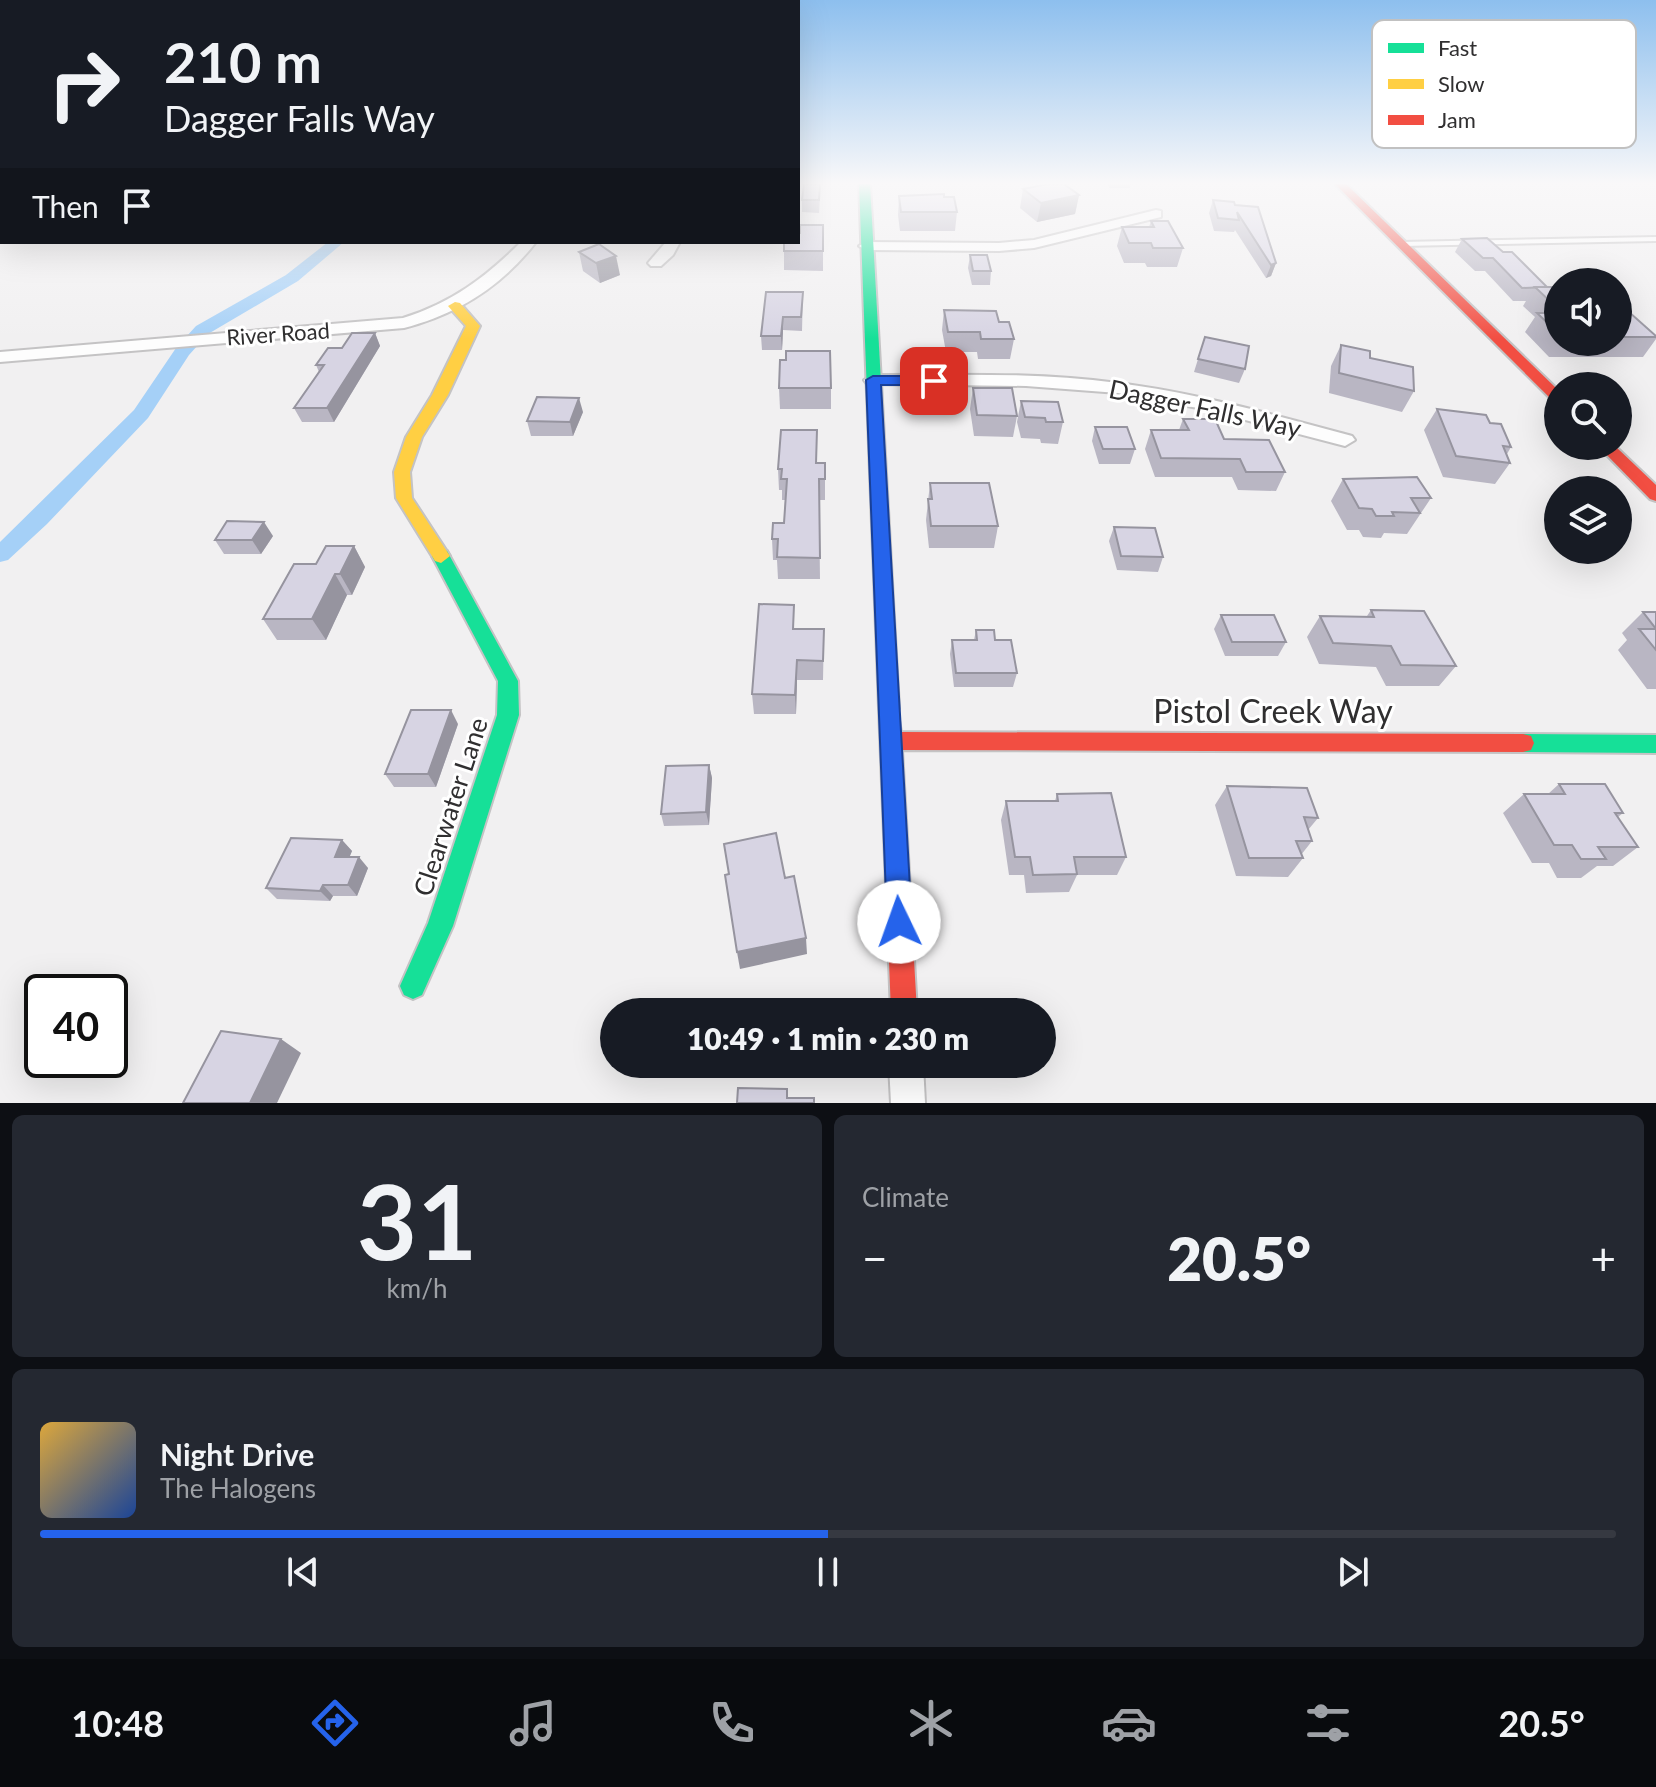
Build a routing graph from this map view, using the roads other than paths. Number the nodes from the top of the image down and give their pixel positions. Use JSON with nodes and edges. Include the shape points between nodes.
{"nodes":[{"id":1,"x":866,"y":235,"type":"edge"},
{"id":2,"x":1069,"y":235,"type":"edge"},
{"id":3,"x":1392,"y":235,"type":"edge"},
{"id":4,"x":1656,"y":239,"type":"edge"},
{"id":5,"x":527,"y":244,"type":"edge"},
{"id":6,"x":672,"y":244,"type":"edge"},
{"id":7,"x":1401,"y":244,"type":"junction"},
{"id":8,"x":866,"y":246,"type":"junction"},
{"id":9,"x":656,"y":263,"type":"dead end"},
{"id":10,"x":455,"y":306,"type":"junction"},
{"id":11,"x":0,"y":357,"type":"edge"},
{"id":12,"x":873,"y":380,"type":"junction"},
{"id":13,"x":1544,"y":384,"type":"edge"},
{"id":14,"x":1345,"y":440,"type":"dead end"},
{"id":15,"x":1620,"y":460,"type":"edge"},
{"id":16,"x":1656,"y":495,"type":"edge"},
{"id":17,"x":891,"y":741,"type":"junction"},
{"id":18,"x":1656,"y":744,"type":"edge"},
{"id":19,"x":413,"y":986,"type":"dead end"},
{"id":20,"x":903,"y":998,"type":"edge"},
{"id":21,"x":907,"y":1078,"type":"edge"},
{"id":22,"x":908,"y":1103,"type":"edge"}],
"edges":[{"from":1,"to":8,"type":"street"},
{"from":2,"to":8,"type":"street","via":[[999,247]]},
{"from":3,"to":7,"type":"street"},
{"from":4,"to":7,"type":"lane"},
{"from":5,"to":10,"type":"street","name":"River Road","via":[[497,276]]},
{"from":6,"to":9,"type":"street"},
{"from":7,"to":13,"type":"street"},
{"from":8,"to":12,"type":"street"},
{"from":10,"to":11,"type":"street","name":"River Road","via":[[404,323]]},
{"from":10,"to":19,"type":"street","name":"Clearwater Lane","via":[[473,326],[414,437],[402,472],[404,498],[456,579],[508,681],[508,715],[440,926]]},
{"from":12,"to":14,"type":"street","name":"Dagger Falls Way","via":[[1118,388]]},
{"from":12,"to":17,"type":"street"},
{"from":15,"to":16,"type":"street"},
{"from":17,"to":18,"type":"street","name":"Pistol Creek Way"},
{"from":17,"to":20,"type":"street"},
{"from":21,"to":22,"type":"street"}]}
